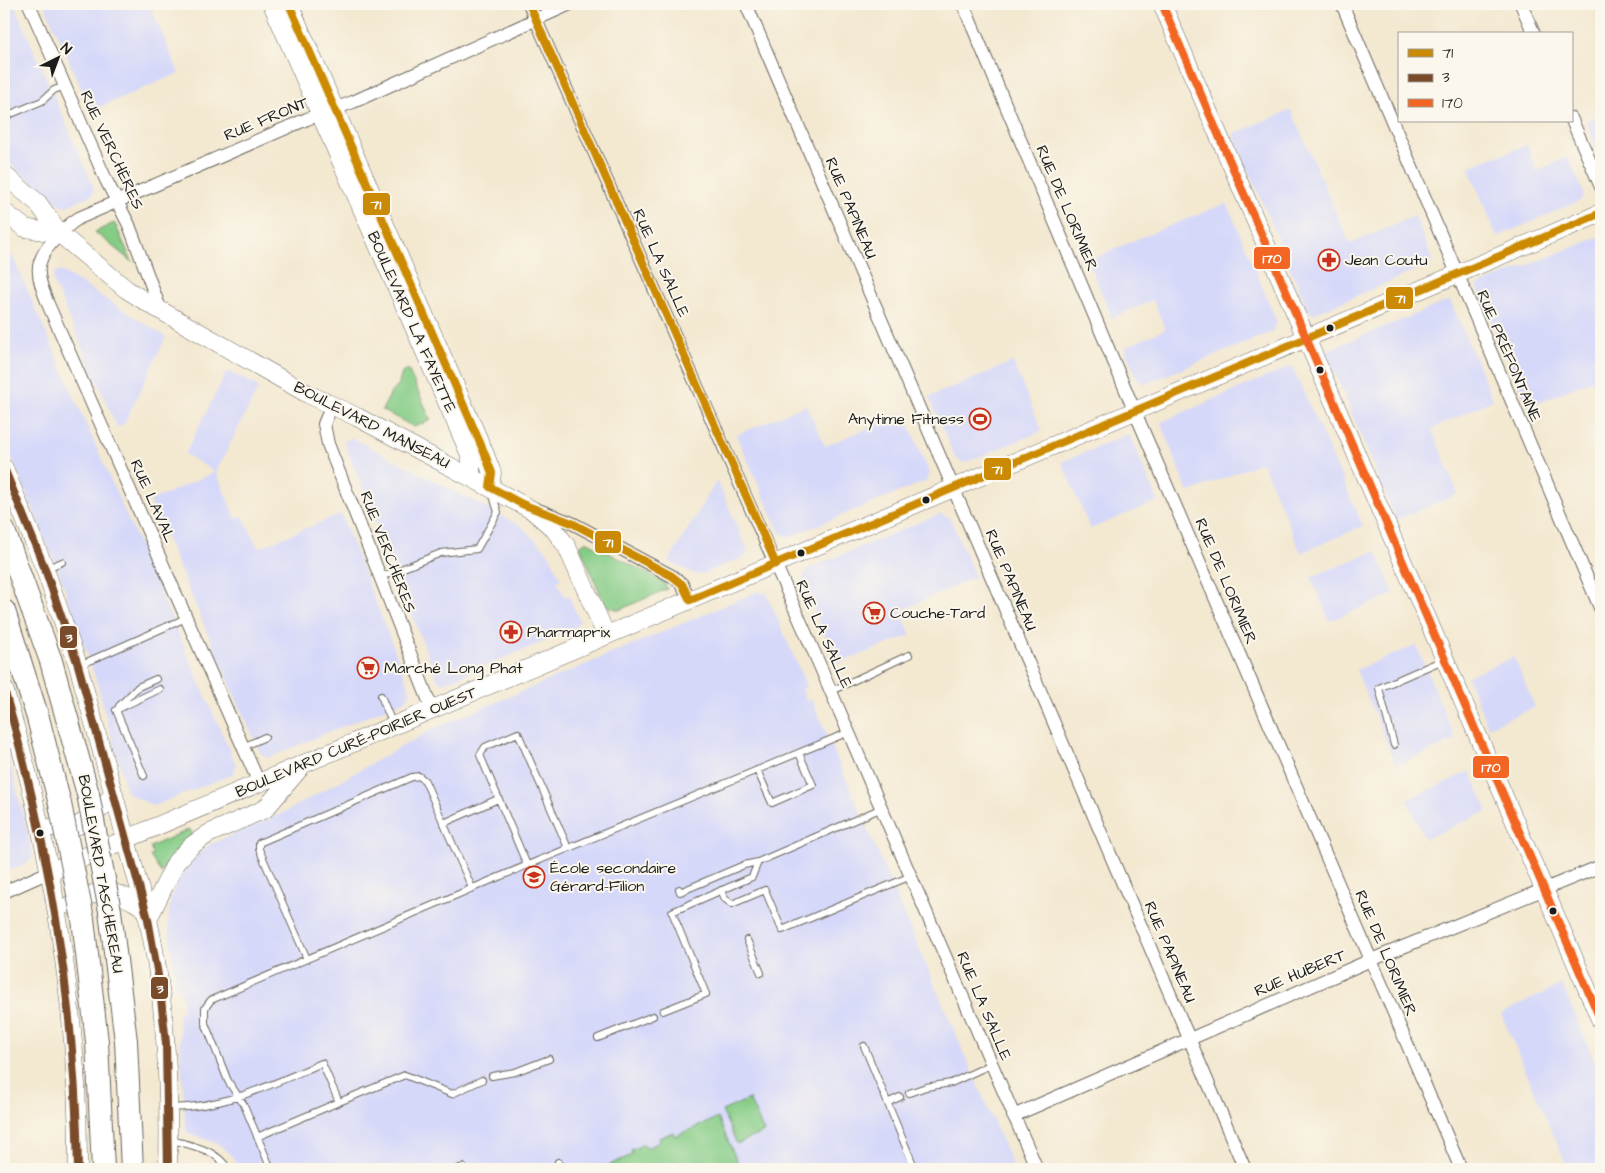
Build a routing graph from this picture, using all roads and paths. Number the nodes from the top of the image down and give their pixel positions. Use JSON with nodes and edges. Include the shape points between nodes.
{"nodes":[{"id":1,"x":29,"y":4,"type":"edge"},
{"id":2,"x":272,"y":4,"type":"edge"},
{"id":3,"x":289,"y":4,"type":"edge"},
{"id":4,"x":529,"y":4,"type":"edge"},
{"id":5,"x":570,"y":4,"type":"edge"},
{"id":6,"x":746,"y":4,"type":"edge"},
{"id":7,"x":963,"y":4,"type":"edge"},
{"id":8,"x":1162,"y":4,"type":"edge"},
{"id":9,"x":1342,"y":4,"type":"edge"},
{"id":10,"x":1521,"y":4,"type":"edge"},
{"id":11,"x":536,"y":19,"type":"junction"},
{"id":12,"x":1533,"y":32,"type":"edge"},
{"id":13,"x":65,"y":86,"type":"junction"},
{"id":14,"x":327,"y":111,"type":"junction"},
{"id":15,"x":4,"y":117,"type":"edge"},
{"id":16,"x":1572,"y":120,"type":"edge"},
{"id":17,"x":4,"y":175,"type":"edge"},
{"id":18,"x":1601,"y":187,"type":"edge"},
{"id":19,"x":117,"y":201,"type":"junction"},
{"id":20,"x":4,"y":212,"type":"edge"},
{"id":21,"x":1601,"y":213,"type":"edge"},
{"id":22,"x":60,"y":234,"type":"junction"},
{"id":23,"x":1456,"y":275,"type":"junction"},
{"id":24,"x":161,"y":312,"type":"junction"},
{"id":25,"x":1307,"y":339,"type":"junction"},
{"id":26,"x":332,"y":405,"type":"junction"},
{"id":27,"x":1135,"y":412,"type":"junction"},
{"id":28,"x":4,"y":468,"type":"edge"},
{"id":29,"x":471,"y":477,"type":"junction"},
{"id":30,"x":490,"y":487,"type":"junction"},
{"id":31,"x":954,"y":490,"type":"junction"},
{"id":32,"x":522,"y":504,"type":"junction"},
{"id":33,"x":4,"y":531,"type":"edge"},
{"id":34,"x":62,"y":562,"type":"dead end"},
{"id":35,"x":776,"y":564,"type":"junction"},
{"id":36,"x":45,"y":569,"type":"junction"},
{"id":37,"x":381,"y":577,"type":"junction"},
{"id":38,"x":690,"y":600,"type":"junction"},
{"id":39,"x":1601,"y":610,"type":"edge"},
{"id":40,"x":4,"y":611,"type":"edge"},
{"id":41,"x":186,"y":618,"type":"junction"},
{"id":42,"x":606,"y":636,"type":"junction"},
{"id":43,"x":909,"y":655,"type":"dead end"},
{"id":44,"x":1445,"y":659,"type":"junction"},
{"id":45,"x":78,"y":665,"type":"junction"},
{"id":46,"x":156,"y":679,"type":"dead end"},
{"id":47,"x":4,"y":689,"type":"edge"},
{"id":48,"x":160,"y":689,"type":"dead end"},
{"id":49,"x":831,"y":691,"type":"junction"},
{"id":50,"x":381,"y":696,"type":"dead end"},
{"id":51,"x":432,"y":709,"type":"junction"},
{"id":52,"x":116,"y":710,"type":"junction"},
{"id":53,"x":394,"y":726,"type":"junction"},
{"id":54,"x":849,"y":732,"type":"junction"},
{"id":55,"x":265,"y":737,"type":"dead end"},
{"id":56,"x":1394,"y":745,"type":"dead end"},
{"id":57,"x":11,"y":746,"type":"edge"},
{"id":58,"x":243,"y":747,"type":"junction"},
{"id":59,"x":799,"y":753,"type":"junction"},
{"id":60,"x":303,"y":764,"type":"junction"},
{"id":61,"x":757,"y":770,"type":"junction"},
{"id":62,"x":144,"y":776,"type":"dead end"},
{"id":63,"x":259,"y":783,"type":"junction"},
{"id":64,"x":114,"y":794,"type":"junction"},
{"id":65,"x":498,"y":799,"type":"junction"},
{"id":66,"x":882,"y":808,"type":"junction"},
{"id":67,"x":38,"y":822,"type":"junction"},
{"id":68,"x":444,"y":823,"type":"junction"},
{"id":69,"x":125,"y":840,"type":"junction"},
{"id":70,"x":568,"y":848,"type":"junction"},
{"id":71,"x":758,"y":862,"type":"junction"},
{"id":72,"x":527,"y":865,"type":"junction"},
{"id":73,"x":1601,"y":866,"type":"edge"},
{"id":74,"x":49,"y":872,"type":"junction"},
{"id":75,"x":911,"y":876,"type":"junction"},
{"id":76,"x":472,"y":888,"type":"junction"},
{"id":77,"x":679,"y":889,"type":"dead end"},
{"id":78,"x":721,"y":890,"type":"junction"},
{"id":79,"x":1546,"y":890,"type":"junction"},
{"id":80,"x":4,"y":892,"type":"edge"},
{"id":81,"x":146,"y":913,"type":"junction"},
{"id":82,"x":57,"y":918,"type":"junction"},
{"id":83,"x":747,"y":940,"type":"dead end"},
{"id":84,"x":307,"y":959,"type":"junction"},
{"id":85,"x":1371,"y":960,"type":"junction"},
{"id":86,"x":761,"y":973,"type":"dead end"},
{"id":87,"x":664,"y":1011,"type":"dead end"},
{"id":88,"x":654,"y":1016,"type":"dead end"},
{"id":89,"x":1601,"y":1021,"type":"edge"},
{"id":90,"x":598,"y":1038,"type":"dead end"},
{"id":91,"x":1189,"y":1038,"type":"junction"},
{"id":92,"x":864,"y":1046,"type":"dead end"},
{"id":93,"x":549,"y":1059,"type":"dead end"},
{"id":94,"x":992,"y":1064,"type":"junction"},
{"id":95,"x":492,"y":1076,"type":"dead end"},
{"id":96,"x":482,"y":1080,"type":"dead end"},
{"id":97,"x":909,"y":1093,"type":"dead end"},
{"id":98,"x":238,"y":1097,"type":"junction"},
{"id":99,"x":900,"y":1097,"type":"dead end"},
{"id":100,"x":339,"y":1102,"type":"junction"},
{"id":101,"x":889,"y":1102,"type":"junction"},
{"id":102,"x":167,"y":1108,"type":"junction"},
{"id":103,"x":1014,"y":1116,"type":"junction"},
{"id":104,"x":257,"y":1137,"type":"junction"},
{"id":105,"x":168,"y":1138,"type":"junction"},
{"id":106,"x":558,"y":1162,"type":"dead end"},
{"id":107,"x":78,"y":1169,"type":"edge"},
{"id":108,"x":103,"y":1169,"type":"edge"},
{"id":109,"x":132,"y":1169,"type":"edge"},
{"id":110,"x":168,"y":1169,"type":"edge"},
{"id":111,"x":228,"y":1169,"type":"edge"},
{"id":112,"x":271,"y":1169,"type":"edge"},
{"id":113,"x":561,"y":1169,"type":"edge"},
{"id":114,"x":915,"y":1169,"type":"edge"},
{"id":115,"x":1036,"y":1169,"type":"edge"},
{"id":116,"x":1246,"y":1169,"type":"edge"},
{"id":117,"x":1461,"y":1169,"type":"edge"}],
"edges":[{"from":1,"to":13,"type":"street","name":"RUE VERCHÈRES"},
{"from":2,"to":14,"type":"main road","name":"BOULEVARD LA FAYETTE"},
{"from":3,"to":14,"type":"main road","name":"BOULEVARD LA FAYETTE"},
{"from":4,"to":11,"type":"street","name":"RUE LA SALLE"},
{"from":5,"to":11,"type":"street","name":"RUE FRONT"},
{"from":6,"to":31,"type":"street","name":"RUE PAPINEAU"},
{"from":7,"to":27,"type":"street","name":"RUE DE LORIMIER"},
{"from":8,"to":25,"type":"main road"},
{"from":9,"to":23,"type":"street","name":"RUE PRÉFONTAINE"},
{"from":10,"to":12,"type":"street"},
{"from":11,"to":14,"type":"street","name":"RUE FRONT"},
{"from":11,"to":35,"type":"street","name":"RUE LA SALLE"},
{"from":13,"to":15,"type":"lane","via":[[54,90],[42,101]]},
{"from":13,"to":19,"type":"street","name":"RUE VERCHÈRES"},
{"from":14,"to":19,"type":"street","name":"RUE FRONT"},
{"from":14,"to":29,"type":"main road","name":"BOULEVARD LA FAYETTE","via":[[471,457]]},
{"from":14,"to":30,"type":"main road","name":"BOULEVARD LA FAYETTE","via":[[484,452],[492,473]]},
{"from":16,"to":18,"type":"street"},
{"from":17,"to":22,"type":"main road","name":"BOULEVARD MANSEAU","via":[[38,203]]},
{"from":19,"to":22,"type":"street","name":"RUE FRONT","via":[[78,218]]},
{"from":19,"to":24,"type":"street","name":"RUE VERCHÈRES"},
{"from":20,"to":22,"type":"main road","name":"BOULEVARD MANSEAU","via":[[25,228]]},
{"from":21,"to":23,"type":"main road","name":"BOULEVARD CURÉ-POIRIER OUEST"},
{"from":22,"to":24,"type":"main road","name":"BOULEVARD MANSEAU"},
{"from":22,"to":41,"type":"street","name":"RUE LAVAL","via":[[40,259],[38,272],[43,292]]},
{"from":23,"to":25,"type":"main road","name":"BOULEVARD CURÉ-POIRIER OUEST"},
{"from":23,"to":39,"type":"street","name":"RUE PRÉFONTAINE"},
{"from":24,"to":26,"type":"main road","name":"BOULEVARD MANSEAU"},
{"from":25,"to":27,"type":"main road","name":"BOULEVARD CURÉ-POIRIER OUEST"},
{"from":25,"to":44,"type":"main road"},
{"from":26,"to":29,"type":"main road","name":"BOULEVARD MANSEAU"},
{"from":26,"to":37,"type":"street","name":"RUE VERCHÈRES","via":[[324,424],[325,435]]},
{"from":27,"to":31,"type":"main road","name":"BOULEVARD CURÉ-POIRIER OUEST"},
{"from":27,"to":85,"type":"street","name":"RUE DE LORIMIER"},
{"from":28,"to":36,"type":"main road","name":"BOULEVARD TASCHEREAU"},
{"from":29,"to":30,"type":"main road","name":"BOULEVARD MANSEAU"},
{"from":30,"to":32,"type":"main road","name":"BOULEVARD MANSEAU"},
{"from":30,"to":37,"type":"lane","via":[[498,512],[477,548],[441,553]]},
{"from":31,"to":35,"type":"main road","name":"BOULEVARD CURÉ-POIRIER OUEST"},
{"from":31,"to":91,"type":"street","name":"RUE PAPINEAU"},
{"from":32,"to":38,"type":"street","name":"BOULEVARD MANSEAU","via":[[572,524],[672,576],[682,584]]},
{"from":32,"to":42,"type":"main road","via":[[540,516],[563,541]]},
{"from":33,"to":109,"type":"highway","name":"BOULEVARD TASCHEREAU","bridge":true,"via":[[51,661],[88,794],[110,911],[126,1032]]},
{"from":34,"to":36,"type":"lane"},
{"from":35,"to":38,"type":"main road","name":"BOULEVARD CURÉ-POIRIER OUEST"},
{"from":35,"to":49,"type":"street","name":"RUE LA SALLE"},
{"from":36,"to":45,"type":"main road","name":"BOULEVARD TASCHEREAU"},
{"from":37,"to":51,"type":"street","name":"RUE VERCHÈRES"},
{"from":38,"to":42,"type":"main road","name":"BOULEVARD CURÉ-POIRIER OUEST"},
{"from":40,"to":108,"type":"highway","name":"BOULEVARD TASCHEREAU","bridge":true,"via":[[41,726],[83,919],[97,1042]]},
{"from":41,"to":45,"type":"lane"},
{"from":41,"to":58,"type":"street","name":"RUE LAVAL"},
{"from":42,"to":51,"type":"main road","name":"BOULEVARD CURÉ-POIRIER OUEST"},
{"from":43,"to":49,"type":"lane"},
{"from":44,"to":56,"type":"lane","via":[[1379,688]]},
{"from":44,"to":79,"type":"main road"},
{"from":45,"to":64,"type":"main road","name":"BOULEVARD TASCHEREAU"},
{"from":46,"to":52,"type":"lane","via":[[138,687]]},
{"from":47,"to":57,"type":"main road"},
{"from":48,"to":52,"type":"lane"},
{"from":49,"to":54,"type":"street","name":"RUE LA SALLE"},
{"from":50,"to":53,"type":"lane"},
{"from":51,"to":53,"type":"main road","name":"BOULEVARD CURÉ-POIRIER OUEST"},
{"from":52,"to":62,"type":"lane"},
{"from":53,"to":60,"type":"main road","name":"BOULEVARD CURÉ-POIRIER OUEST"},
{"from":54,"to":59,"type":"lane"},
{"from":54,"to":66,"type":"street","name":"RUE LA SALLE"},
{"from":55,"to":58,"type":"lane"},
{"from":57,"to":67,"type":"main road"},
{"from":58,"to":63,"type":"street","name":"RUE LAVAL"},
{"from":59,"to":61,"type":"lane"},
{"from":59,"to":61,"type":"lane","via":[[813,785],[772,803]]},
{"from":60,"to":63,"type":"main road","name":"BOULEVARD CURÉ-POIRIER OUEST"},
{"from":60,"to":81,"type":"main road","via":[[265,809],[208,834],[191,846],[176,862]]},
{"from":61,"to":70,"type":"lane"},
{"from":63,"to":69,"type":"main road","name":"BOULEVARD CURÉ-POIRIER OUEST"},
{"from":64,"to":67,"type":"main road","via":[[98,812],[80,825],[63,829]]},
{"from":64,"to":69,"type":"main road","name":"BOULEVARD TASCHEREAU"},
{"from":65,"to":68,"type":"lane"},
{"from":65,"to":70,"type":"lane","via":[[480,753],[485,747],[518,733]]},
{"from":65,"to":72,"type":"lane"},
{"from":66,"to":71,"type":"lane"},
{"from":66,"to":75,"type":"street","name":"RUE LA SALLE"},
{"from":67,"to":74,"type":"main road"},
{"from":68,"to":76,"type":"lane"},
{"from":68,"to":84,"type":"lane","via":[[425,781],[416,775],[260,842],[259,850]]},
{"from":69,"to":74,"type":"main road","name":"BOULEVARD CURÉ-POIRIER OUEST"},
{"from":69,"to":81,"type":"main road","name":"BOULEVARD TASCHEREAU"},
{"from":70,"to":72,"type":"lane"},
{"from":71,"to":77,"type":"lane","via":[[744,864],[680,892]]},
{"from":71,"to":78,"type":"lane","via":[[752,877]]},
{"from":72,"to":76,"type":"lane"},
{"from":73,"to":79,"type":"street","name":"RUE HUBERT"},
{"from":74,"to":80,"type":"street"},
{"from":74,"to":82,"type":"main road"},
{"from":75,"to":78,"type":"lane","via":[[782,930],[765,890],[732,904]]},
{"from":75,"to":94,"type":"street","name":"RUE LA SALLE"},
{"from":76,"to":84,"type":"lane"},
{"from":78,"to":87,"type":"lane","via":[[672,912],[706,994]]},
{"from":79,"to":85,"type":"street","name":"RUE HUBERT"},
{"from":79,"to":89,"type":"main road"},
{"from":81,"to":82,"type":"main road","via":[[120,893],[102,892],[77,901]]},
{"from":81,"to":102,"type":"main road","name":"BOULEVARD TASCHEREAU","via":[[161,997]]},
{"from":82,"to":107,"type":"main road","via":[[74,1060]]},
{"from":83,"to":86,"type":"lane"},
{"from":84,"to":98,"type":"lane","via":[[216,998],[204,1008],[205,1023],[228,1081]]},
{"from":85,"to":91,"type":"street","name":"RUE HUBERT"},
{"from":85,"to":117,"type":"street","name":"RUE DE LORIMIER"},
{"from":88,"to":90,"type":"lane"},
{"from":91,"to":103,"type":"street","name":"RUE HUBERT"},
{"from":91,"to":116,"type":"street","name":"RUE PAPINEAU"},
{"from":92,"to":101,"type":"lane"},
{"from":93,"to":95,"type":"lane","via":[[515,1072]]},
{"from":94,"to":97,"type":"lane","via":[[951,1083]]},
{"from":94,"to":103,"type":"street","name":"RUE LA SALLE"},
{"from":96,"to":100,"type":"lane","via":[[452,1094],[405,1075]]},
{"from":98,"to":100,"type":"lane","via":[[322,1063]]},
{"from":98,"to":102,"type":"lane","via":[[195,1107]]},
{"from":98,"to":104,"type":"lane"},
{"from":99,"to":101,"type":"lane"},
{"from":100,"to":104,"type":"lane"},
{"from":101,"to":114,"type":"lane","via":[[892,1117]]},
{"from":102,"to":105,"type":"main road","name":"BOULEVARD TASCHEREAU"},
{"from":103,"to":115,"type":"street","name":"RUE LA SALLE"},
{"from":104,"to":112,"type":"lane"},
{"from":105,"to":110,"type":"main road","name":"BOULEVARD TASCHEREAU"},
{"from":105,"to":111,"type":"lane","via":[[210,1152]]},
{"from":106,"to":113,"type":"lane"}]}
